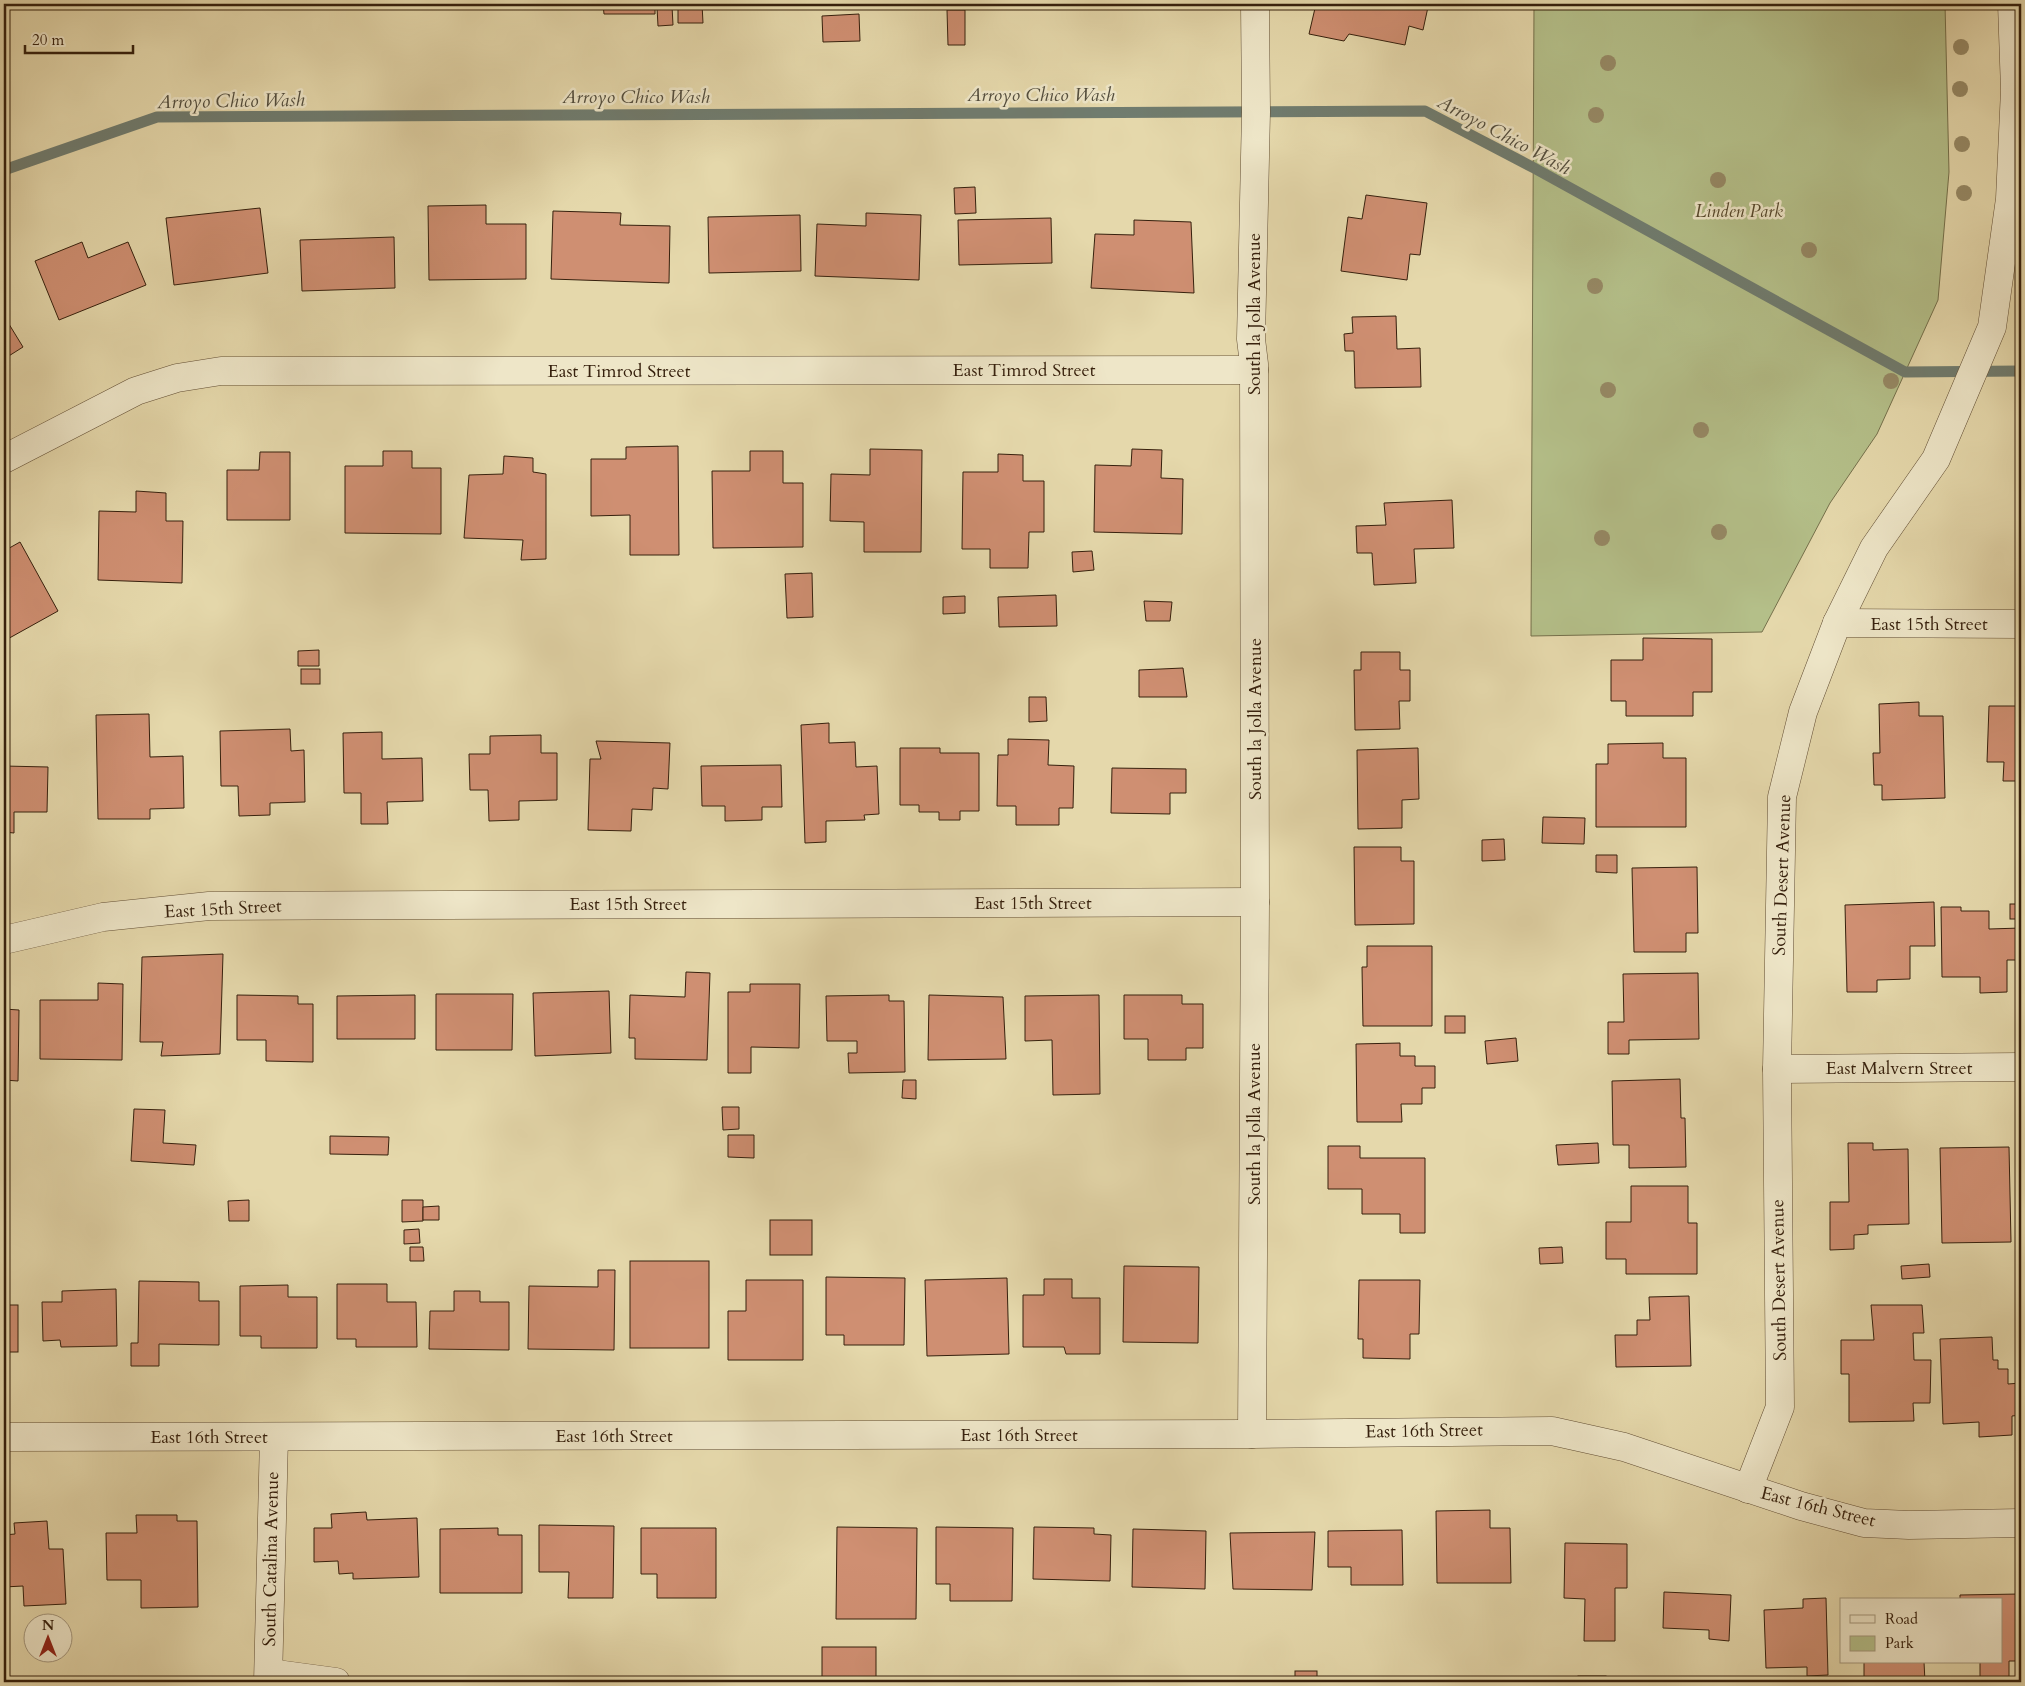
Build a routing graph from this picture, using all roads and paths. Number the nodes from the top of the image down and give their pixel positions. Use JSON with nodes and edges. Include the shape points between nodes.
{"nodes":[{"id":1,"x":1255,"y":4,"type":"edge"},
{"id":2,"x":2012,"y":4,"type":"edge"},
{"id":3,"x":2018,"y":90,"type":"edge"},
{"id":4,"x":1254,"y":370,"type":"junction"},
{"id":5,"x":4,"y":460,"type":"edge"},
{"id":6,"x":1837,"y":623,"type":"junction"},
{"id":7,"x":2021,"y":624,"type":"edge"},
{"id":8,"x":1255,"y":902,"type":"junction"},
{"id":9,"x":4,"y":940,"type":"edge"},
{"id":10,"x":2021,"y":1067,"type":"edge"},
{"id":11,"x":1777,"y":1069,"type":"junction"},
{"id":12,"x":1252,"y":1434,"type":"junction"},
{"id":13,"x":4,"y":1437,"type":"edge"},
{"id":14,"x":274,"y":1437,"type":"junction"},
{"id":15,"x":1748,"y":1489,"type":"junction"},
{"id":16,"x":2021,"y":1523,"type":"edge"},
{"id":17,"x":268,"y":1678,"type":"edge"},
{"id":18,"x":336,"y":1682,"type":"edge"}],
"edges":[{"from":1,"to":4,"type":"street","name":"South la Jolla Avenue","via":[[1251,339]]},
{"from":2,"to":3,"type":"street","name":"South Desert Avenue"},
{"from":3,"to":6,"type":"street","name":"South Desert Avenue","via":[[2010,199],[1992,327],[1936,459],[1874,548]]},
{"from":4,"to":5,"type":"street","name":"East Timrod Street","via":[[221,371],[178,378],[136,391]]},
{"from":4,"to":8,"type":"street","name":"South la Jolla Avenue"},
{"from":6,"to":7,"type":"street","name":"East 15th Street"},
{"from":6,"to":11,"type":"street","name":"South Desert Avenue","via":[[1803,712],[1782,797]]},
{"from":8,"to":9,"type":"street","name":"East 15th Street","via":[[209,906],[103,917]]},
{"from":8,"to":12,"type":"street","name":"South la Jolla Avenue"},
{"from":10,"to":11,"type":"street","name":"East Malvern Street"},
{"from":11,"to":15,"type":"street","name":"South Desert Avenue","via":[[1780,1407]]},
{"from":12,"to":14,"type":"street","name":"East 16th Street"},
{"from":12,"to":15,"type":"street","name":"East 16th Street","via":[[1552,1431],[1624,1447]]},
{"from":13,"to":14,"type":"street","name":"East 16th Street"},
{"from":14,"to":17,"type":"street","name":"South Catalina Avenue"},
{"from":15,"to":16,"type":"street","name":"East 16th Street","via":[[1864,1522],[1909,1525]]},
{"from":17,"to":18,"type":"street"}]}
